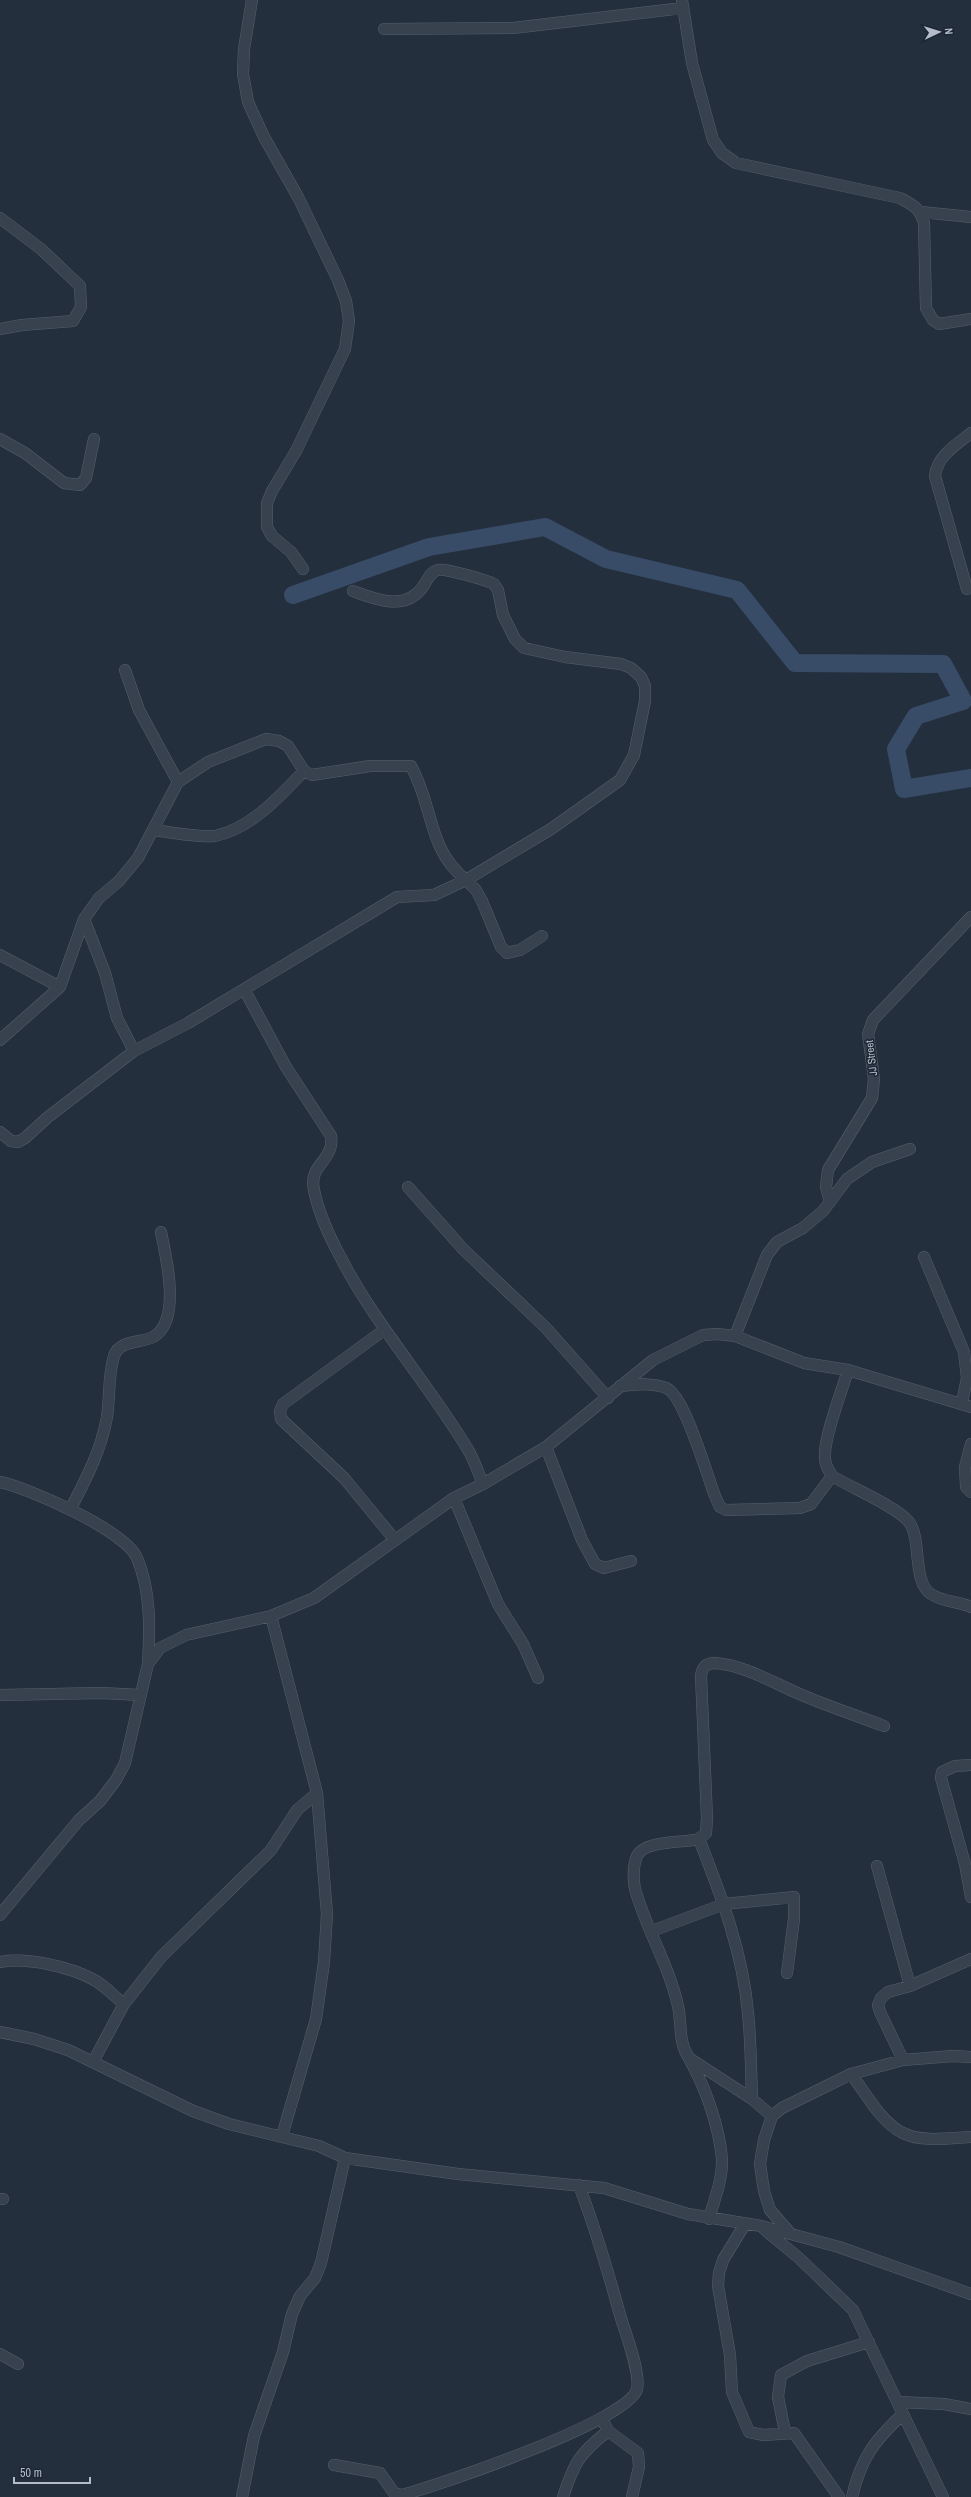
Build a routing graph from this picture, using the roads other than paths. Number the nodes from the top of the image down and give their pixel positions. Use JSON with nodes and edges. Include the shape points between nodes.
{"nodes":[{"id":1,"x":252,"y":0,"type":"edge"},
{"id":2,"x":683,"y":4,"type":"edge"},
{"id":3,"x":384,"y":29,"type":"dead end"},
{"id":4,"x":921,"y":212,"type":"junction"},
{"id":5,"x":971,"y":217,"type":"edge"},
{"id":6,"x":0,"y":218,"type":"edge"},
{"id":7,"x":971,"y":319,"type":"edge"},
{"id":8,"x":0,"y":329,"type":"edge"},
{"id":9,"x":971,"y":432,"type":"edge"},
{"id":10,"x":0,"y":439,"type":"edge"},
{"id":11,"x":94,"y":440,"type":"dead end"},
{"id":12,"x":303,"y":569,"type":"dead end"},
{"id":13,"x":968,"y":589,"type":"dead end"},
{"id":14,"x":353,"y":591,"type":"dead end"},
{"id":15,"x":125,"y":670,"type":"dead end"},
{"id":16,"x":304,"y":771,"type":"junction"},
{"id":17,"x":178,"y":782,"type":"junction"},
{"id":18,"x":154,"y":830,"type":"junction"},
{"id":19,"x":466,"y":880,"type":"junction"},
{"id":20,"x":971,"y":917,"type":"edge"},
{"id":21,"x":84,"y":919,"type":"junction"},
{"id":22,"x":542,"y":936,"type":"dead end"},
{"id":23,"x":0,"y":954,"type":"edge"},
{"id":24,"x":60,"y":987,"type":"junction"},
{"id":25,"x":244,"y":989,"type":"junction"},
{"id":26,"x":0,"y":1040,"type":"edge"},
{"id":27,"x":134,"y":1051,"type":"junction"},
{"id":28,"x":0,"y":1132,"type":"edge"},
{"id":29,"x":910,"y":1149,"type":"dead end"},
{"id":30,"x":408,"y":1187,"type":"dead end"},
{"id":31,"x":830,"y":1202,"type":"junction"},
{"id":32,"x":161,"y":1232,"type":"dead end"},
{"id":33,"x":924,"y":1257,"type":"dead end"},
{"id":34,"x":384,"y":1330,"type":"junction"},
{"id":35,"x":735,"y":1336,"type":"junction"},
{"id":36,"x":848,"y":1370,"type":"junction"},
{"id":37,"x":620,"y":1386,"type":"junction"},
{"id":38,"x":608,"y":1398,"type":"junction"},
{"id":39,"x":967,"y":1405,"type":"edge"},
{"id":40,"x":971,"y":1444,"type":"edge"},
{"id":41,"x":546,"y":1447,"type":"junction"},
{"id":42,"x":832,"y":1476,"type":"junction"},
{"id":43,"x":0,"y":1482,"type":"edge"},
{"id":44,"x":483,"y":1484,"type":"junction"},
{"id":45,"x":971,"y":1492,"type":"edge"},
{"id":46,"x":454,"y":1498,"type":"junction"},
{"id":47,"x":70,"y":1510,"type":"junction"},
{"id":48,"x":395,"y":1540,"type":"junction"},
{"id":49,"x":632,"y":1561,"type":"dead end"},
{"id":50,"x":971,"y":1607,"type":"edge"},
{"id":51,"x":271,"y":1616,"type":"junction"},
{"id":52,"x":148,"y":1664,"type":"junction"},
{"id":53,"x":538,"y":1678,"type":"dead end"},
{"id":54,"x":0,"y":1695,"type":"edge"},
{"id":55,"x":141,"y":1695,"type":"junction"},
{"id":56,"x":884,"y":1726,"type":"dead end"},
{"id":57,"x":971,"y":1766,"type":"edge"},
{"id":58,"x":316,"y":1793,"type":"junction"},
{"id":59,"x":699,"y":1839,"type":"junction"},
{"id":60,"x":968,"y":1864,"type":"edge"},
{"id":61,"x":877,"y":1866,"type":"dead end"},
{"id":62,"x":971,"y":1897,"type":"edge"},
{"id":63,"x":724,"y":1904,"type":"junction"},
{"id":64,"x":0,"y":1915,"type":"edge"},
{"id":65,"x":652,"y":1931,"type":"junction"},
{"id":66,"x":971,"y":1959,"type":"edge"},
{"id":67,"x":0,"y":1962,"type":"edge"},
{"id":68,"x":787,"y":1973,"type":"dead end"},
{"id":69,"x":910,"y":1986,"type":"junction"},
{"id":70,"x":124,"y":2004,"type":"junction"},
{"id":71,"x":0,"y":2032,"type":"edge"},
{"id":72,"x":971,"y":2057,"type":"edge"},
{"id":73,"x":689,"y":2058,"type":"junction"},
{"id":74,"x":903,"y":2060,"type":"junction"},
{"id":75,"x":93,"y":2062,"type":"junction"},
{"id":76,"x":851,"y":2074,"type":"junction"},
{"id":77,"x":752,"y":2099,"type":"junction"},
{"id":78,"x":772,"y":2116,"type":"junction"},
{"id":79,"x":282,"y":2136,"type":"junction"},
{"id":80,"x":971,"y":2137,"type":"edge"},
{"id":81,"x":345,"y":2158,"type":"junction"},
{"id":82,"x":579,"y":2185,"type":"junction"},
{"id":83,"x":708,"y":2218,"type":"junction"},
{"id":84,"x":745,"y":2224,"type":"junction"},
{"id":85,"x":761,"y":2226,"type":"junction"},
{"id":86,"x":791,"y":2234,"type":"junction"},
{"id":87,"x":971,"y":2294,"type":"edge"},
{"id":88,"x":868,"y":2342,"type":"junction"},
{"id":89,"x":0,"y":2354,"type":"edge"},
{"id":90,"x":18,"y":2364,"type":"dead end"},
{"id":91,"x":899,"y":2402,"type":"junction"},
{"id":92,"x":971,"y":2408,"type":"edge"},
{"id":93,"x":904,"y":2414,"type":"junction"},
{"id":94,"x":602,"y":2418,"type":"junction"},
{"id":95,"x":608,"y":2431,"type":"junction"},
{"id":96,"x":785,"y":2432,"type":"junction"},
{"id":97,"x":334,"y":2465,"type":"dead end"},
{"id":98,"x":402,"y":2496,"type":"edge"},
{"id":99,"x":242,"y":2497,"type":"edge"},
{"id":100,"x":563,"y":2497,"type":"edge"},
{"id":101,"x":632,"y":2497,"type":"edge"},
{"id":102,"x":839,"y":2497,"type":"edge"},
{"id":103,"x":852,"y":2497,"type":"edge"},
{"id":104,"x":943,"y":2497,"type":"edge"}],
"edges":[{"from":1,"to":12,"type":"street","via":[[244,49],[243,74],[248,102],[264,137],[298,196],[338,280],[346,300],[349,321],[345,349],[296,451],[267,504],[267,527],[272,536],[290,552]]},
{"from":2,"to":3,"type":"street","via":[[513,28]]},
{"from":2,"to":4,"type":"street","via":[[692,63],[704,110],[713,140],[722,153],[736,163],[900,198]]},
{"from":4,"to":5,"type":"street"},
{"from":4,"to":7,"type":"street","via":[[924,224],[928,314],[939,324]]},
{"from":6,"to":8,"type":"street","via":[[41,249],[80,286],[81,307],[73,321],[22,324]]},
{"from":9,"to":13,"type":"street","via":[[936,466],[935,476]]},
{"from":10,"to":11,"type":"street","via":[[25,453],[64,483],[80,485],[86,478]]},
{"from":14,"to":19,"type":"street","via":[[381,602],[400,602],[416,596],[431,573],[438,570],[454,571],[464,576],[486,580],[494,584],[498,590],[503,615],[515,638],[524,648],[564,657],[621,664],[631,668],[641,677],[645,686],[638,741],[634,755],[620,780],[551,828]]},
{"from":15,"to":17,"type":"street","via":[[139,710]]},
{"from":16,"to":17,"type":"street","via":[[288,746],[279,741],[266,739],[208,762]]},
{"from":16,"to":18,"type":"street","via":[[271,805],[233,830],[214,836]]},
{"from":16,"to":19,"type":"street","via":[[312,775],[370,766],[411,766],[418,780],[435,840],[445,860]]},
{"from":17,"to":18,"type":"street"},
{"from":18,"to":21,"type":"street","via":[[138,858],[119,881],[99,898]]},
{"from":19,"to":22,"type":"street","via":[[482,901],[504,950],[512,954]]},
{"from":19,"to":25,"type":"street","via":[[434,895],[397,896]]},
{"from":20,"to":31,"type":"street","name":"JJ Street","via":[[873,1020],[868,1034],[874,1079],[872,1098],[828,1170],[826,1188]]},
{"from":21,"to":24,"type":"street"},
{"from":21,"to":27,"type":"street","via":[[102,966],[117,1018]]},
{"from":23,"to":24,"type":"street"},
{"from":24,"to":26,"type":"street"},
{"from":25,"to":27,"type":"street","via":[[188,1023]]},
{"from":25,"to":34,"type":"street","via":[[286,1068],[331,1136],[330,1153],[314,1173],[312,1181],[318,1206],[324,1226],[351,1278]]},
{"from":27,"to":28,"type":"street","via":[[48,1116],[25,1138],[18,1142],[12,1141]]},
{"from":29,"to":31,"type":"street","via":[[872,1162],[847,1179]]},
{"from":30,"to":38,"type":"street","via":[[463,1249],[546,1328]]},
{"from":31,"to":35,"type":"street","via":[[803,1228],[777,1242],[771,1250]]},
{"from":32,"to":47,"type":"street","via":[[170,1277],[167,1318],[154,1336],[116,1350],[102,1442]]},
{"from":33,"to":39,"type":"street","via":[[964,1352]]},
{"from":34,"to":44,"type":"street","via":[[468,1449]]},
{"from":34,"to":48,"type":"street","via":[[282,1404],[280,1411],[281,1419],[344,1478]]},
{"from":35,"to":36,"type":"street","via":[[804,1363]]},
{"from":35,"to":37,"type":"street","via":[[703,1336],[653,1360]]},
{"from":36,"to":39,"type":"street"},
{"from":36,"to":42,"type":"street","via":[[824,1454],[826,1467]]},
{"from":37,"to":38,"type":"street"},
{"from":37,"to":42,"type":"street","via":[[652,1384],[667,1388],[676,1394],[684,1409],[715,1496],[720,1507],[726,1510],[800,1508],[811,1504]]},
{"from":38,"to":41,"type":"street"},
{"from":40,"to":45,"type":"street","via":[[965,1467],[966,1487]]},
{"from":41,"to":44,"type":"street"},
{"from":41,"to":49,"type":"street","via":[[582,1540],[595,1564],[604,1568]]},
{"from":42,"to":50,"type":"street","via":[[908,1521],[915,1538],[925,1589],[939,1598],[961,1602]]},
{"from":43,"to":47,"type":"street"},
{"from":44,"to":46,"type":"street"},
{"from":46,"to":48,"type":"street"},
{"from":46,"to":53,"type":"street","via":[[498,1604],[522,1644]]},
{"from":47,"to":52,"type":"street","via":[[115,1535],[137,1557],[147,1597],[150,1630]]},
{"from":48,"to":51,"type":"street","via":[[314,1598]]},
{"from":51,"to":52,"type":"street","via":[[172,1640],[160,1648]]},
{"from":51,"to":58,"type":"street"},
{"from":52,"to":55,"type":"street"},
{"from":54,"to":55,"type":"street"},
{"from":55,"to":64,"type":"street","via":[[125,1763],[116,1780]]},
{"from":56,"to":59,"type":"street","via":[[797,1693],[748,1670],[714,1663],[707,1664],[702,1668],[701,1676],[707,1818],[706,1833]]},
{"from":57,"to":60,"type":"street","via":[[947,1768],[942,1772],[941,1778]]},
{"from":58,"to":70,"type":"street","via":[[297,1810],[271,1850],[161,1957]]},
{"from":58,"to":79,"type":"street","via":[[327,1914],[324,1962],[316,2019]]},
{"from":59,"to":63,"type":"street"},
{"from":59,"to":65,"type":"street","via":[[645,1848],[637,1855],[634,1868],[635,1888]]},
{"from":60,"to":62,"type":"street"},
{"from":61,"to":69,"type":"street"},
{"from":63,"to":65,"type":"street"},
{"from":63,"to":68,"type":"street","via":[[794,1897],[794,1919]]},
{"from":63,"to":77,"type":"street","via":[[738,1954],[748,2012]]},
{"from":65,"to":73,"type":"street","via":[[665,1962],[678,2006],[680,2033],[684,2051]]},
{"from":66,"to":69,"type":"street"},
{"from":67,"to":70,"type":"street","via":[[24,1962],[76,1971],[97,1981]]},
{"from":69,"to":74,"type":"street","via":[[888,1992],[878,2005]]},
{"from":70,"to":75,"type":"street"},
{"from":71,"to":75,"type":"street","via":[[34,2039],[68,2050]]},
{"from":72,"to":74,"type":"street"},
{"from":73,"to":77,"type":"street"},
{"from":73,"to":83,"type":"street","via":[[702,2082],[722,2159],[720,2180]]},
{"from":74,"to":76,"type":"street"},
{"from":75,"to":79,"type":"street","via":[[193,2111],[229,2124]]},
{"from":76,"to":78,"type":"street","via":[[782,2108]]},
{"from":76,"to":80,"type":"street","via":[[888,2122],[901,2133],[934,2139]]},
{"from":77,"to":78,"type":"street"},
{"from":78,"to":86,"type":"street","via":[[760,2164],[764,2191],[770,2210]]},
{"from":79,"to":81,"type":"street","via":[[319,2146]]},
{"from":81,"to":82,"type":"street","via":[[458,2174]]},
{"from":81,"to":99,"type":"street","via":[[321,2264],[315,2278],[300,2296],[292,2314],[283,2352],[254,2436]]},
{"from":82,"to":83,"type":"street","via":[[626,2194]]},
{"from":82,"to":94,"type":"street","via":[[610,2274],[636,2377],[637,2388],[634,2395],[624,2406]]},
{"from":83,"to":84,"type":"street"},
{"from":84,"to":85,"type":"street"},
{"from":84,"to":96,"type":"street","via":[[723,2260],[719,2273],[718,2286],[730,2355],[732,2392],[749,2432],[764,2435]]},
{"from":85,"to":86,"type":"street"},
{"from":85,"to":88,"type":"street","via":[[843,2298],[853,2310]]},
{"from":86,"to":87,"type":"street","via":[[883,2260]]},
{"from":88,"to":91,"type":"street"},
{"from":88,"to":96,"type":"street","via":[[807,2361],[781,2375],[778,2397]]},
{"from":89,"to":90,"type":"street"},
{"from":91,"to":92,"type":"street"},
{"from":91,"to":93,"type":"street"},
{"from":93,"to":103,"type":"street","via":[[881,2434],[867,2453],[858,2472]]},
{"from":93,"to":104,"type":"street"},
{"from":94,"to":95,"type":"street"},
{"from":94,"to":98,"type":"street","via":[[482,2470]]},
{"from":95,"to":100,"type":"street","via":[[586,2448],[572,2468]]},
{"from":95,"to":101,"type":"street","via":[[638,2454],[639,2467]]},
{"from":96,"to":102,"type":"street","via":[[794,2433],[798,2437]]},
{"from":97,"to":98,"type":"street","via":[[380,2473],[394,2493]]}]}
